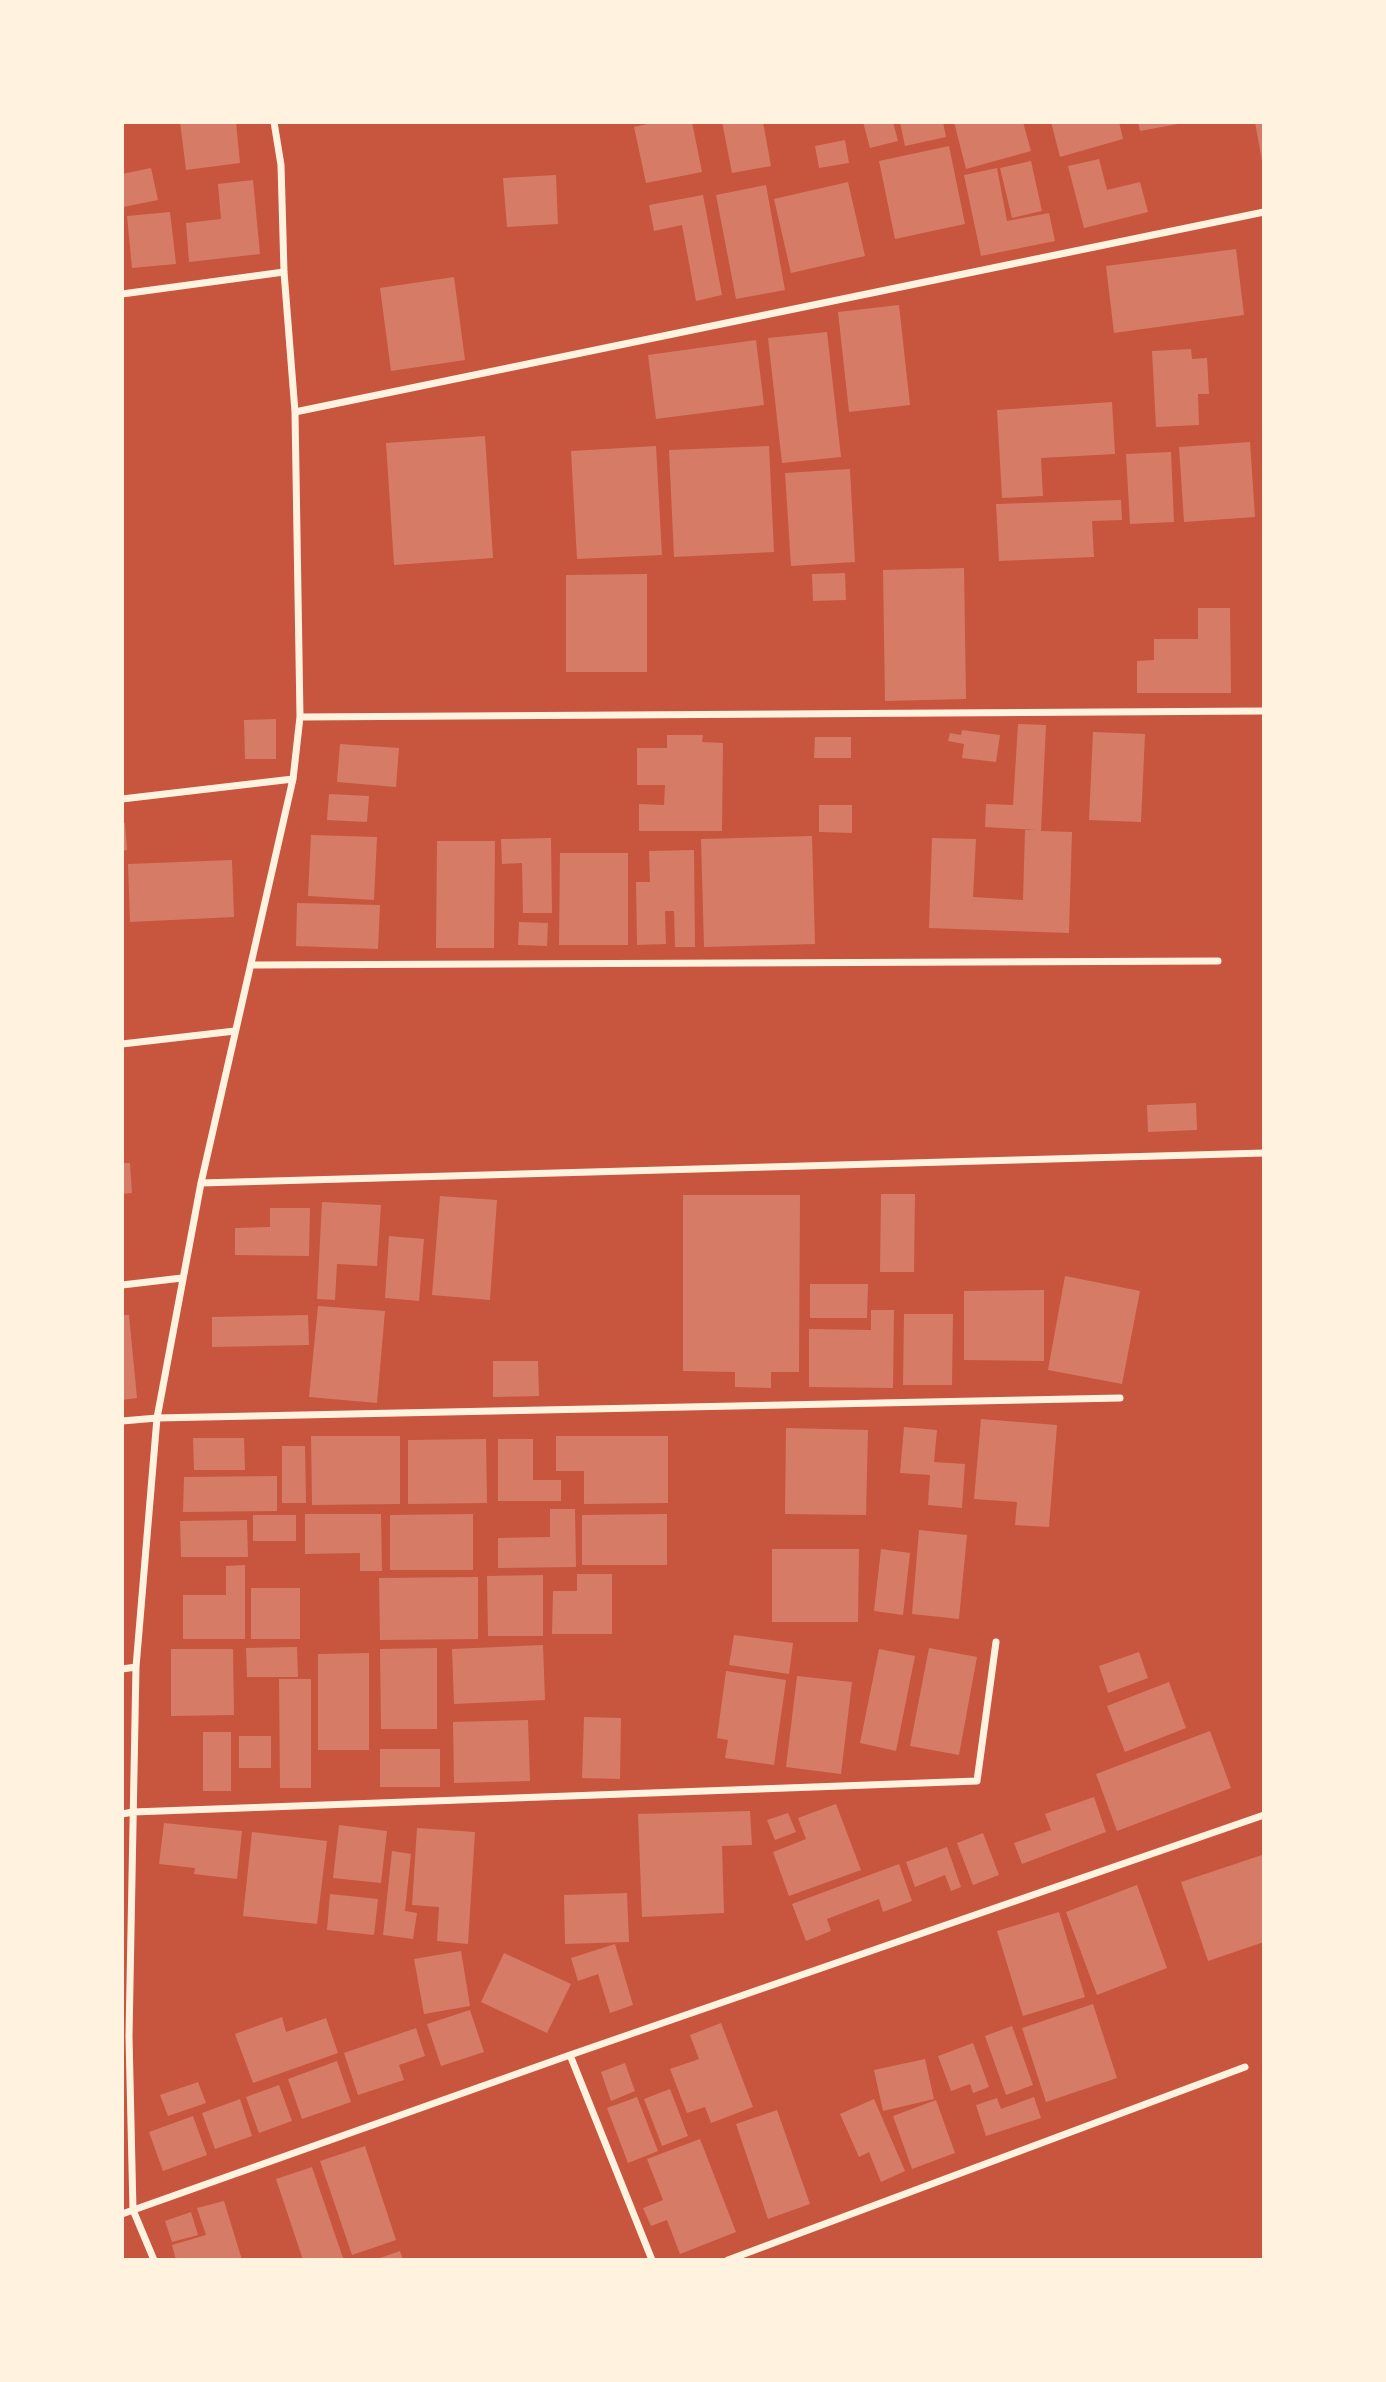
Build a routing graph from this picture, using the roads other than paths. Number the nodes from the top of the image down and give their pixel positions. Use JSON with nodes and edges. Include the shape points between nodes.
{"nodes":[{"id":1,"x":274,"y":122,"type":"edge"},
{"id":2,"x":1264,"y":212,"type":"edge"},
{"id":3,"x":284,"y":272,"type":"junction"},
{"id":4,"x":122,"y":294,"type":"edge"},
{"id":5,"x":295,"y":411,"type":"junction"},
{"id":6,"x":1264,"y":711,"type":"edge"},
{"id":7,"x":300,"y":717,"type":"junction"},
{"id":8,"x":293,"y":779,"type":"junction"},
{"id":9,"x":122,"y":799,"type":"edge"},
{"id":10,"x":1219,"y":961,"type":"dead end"},
{"id":11,"x":251,"y":965,"type":"junction"},
{"id":12,"x":235,"y":1031,"type":"junction"},
{"id":13,"x":122,"y":1044,"type":"edge"},
{"id":14,"x":1264,"y":1153,"type":"edge"},
{"id":15,"x":201,"y":1183,"type":"junction"},
{"id":16,"x":182,"y":1278,"type":"junction"},
{"id":17,"x":122,"y":1285,"type":"edge"},
{"id":18,"x":1120,"y":1398,"type":"dead end"},
{"id":19,"x":157,"y":1418,"type":"junction"},
{"id":20,"x":122,"y":1422,"type":"edge"},
{"id":21,"x":996,"y":1642,"type":"dead end"},
{"id":22,"x":136,"y":1667,"type":"junction"},
{"id":23,"x":122,"y":1669,"type":"edge"},
{"id":24,"x":133,"y":1811,"type":"junction"},
{"id":25,"x":122,"y":1814,"type":"edge"},
{"id":26,"x":1264,"y":1815,"type":"edge"},
{"id":27,"x":125,"y":2037,"type":"edge"},
{"id":28,"x":570,"y":2055,"type":"junction"},
{"id":29,"x":1245,"y":2067,"type":"dead end"},
{"id":30,"x":133,"y":2210,"type":"junction"},
{"id":31,"x":122,"y":2214,"type":"edge"},
{"id":32,"x":154,"y":2259,"type":"edge"},
{"id":33,"x":652,"y":2259,"type":"edge"},
{"id":34,"x":729,"y":2259,"type":"edge"}],
"edges":[{"from":1,"to":3,"type":"street","via":[[281,165]]},
{"from":2,"to":5,"type":"street"},
{"from":3,"to":4,"type":"street"},
{"from":3,"to":5,"type":"street"},
{"from":5,"to":7,"type":"street"},
{"from":6,"to":7,"type":"street"},
{"from":7,"to":8,"type":"street"},
{"from":8,"to":9,"type":"street"},
{"from":8,"to":11,"type":"street"},
{"from":10,"to":11,"type":"street"},
{"from":11,"to":12,"type":"street"},
{"from":12,"to":13,"type":"street"},
{"from":12,"to":15,"type":"street"},
{"from":14,"to":15,"type":"street"},
{"from":15,"to":16,"type":"street"},
{"from":16,"to":17,"type":"street"},
{"from":16,"to":19,"type":"street"},
{"from":18,"to":19,"type":"street"},
{"from":19,"to":20,"type":"street"},
{"from":19,"to":22,"type":"street"},
{"from":21,"to":24,"type":"street","via":[[977,1781]]},
{"from":22,"to":23,"type":"street"},
{"from":22,"to":24,"type":"street"},
{"from":24,"to":25,"type":"street"},
{"from":24,"to":27,"type":"street"},
{"from":26,"to":28,"type":"street"},
{"from":27,"to":30,"type":"street"},
{"from":28,"to":30,"type":"street"},
{"from":28,"to":33,"type":"street"},
{"from":29,"to":34,"type":"street"},
{"from":30,"to":31,"type":"street"},
{"from":30,"to":32,"type":"street"}]}
